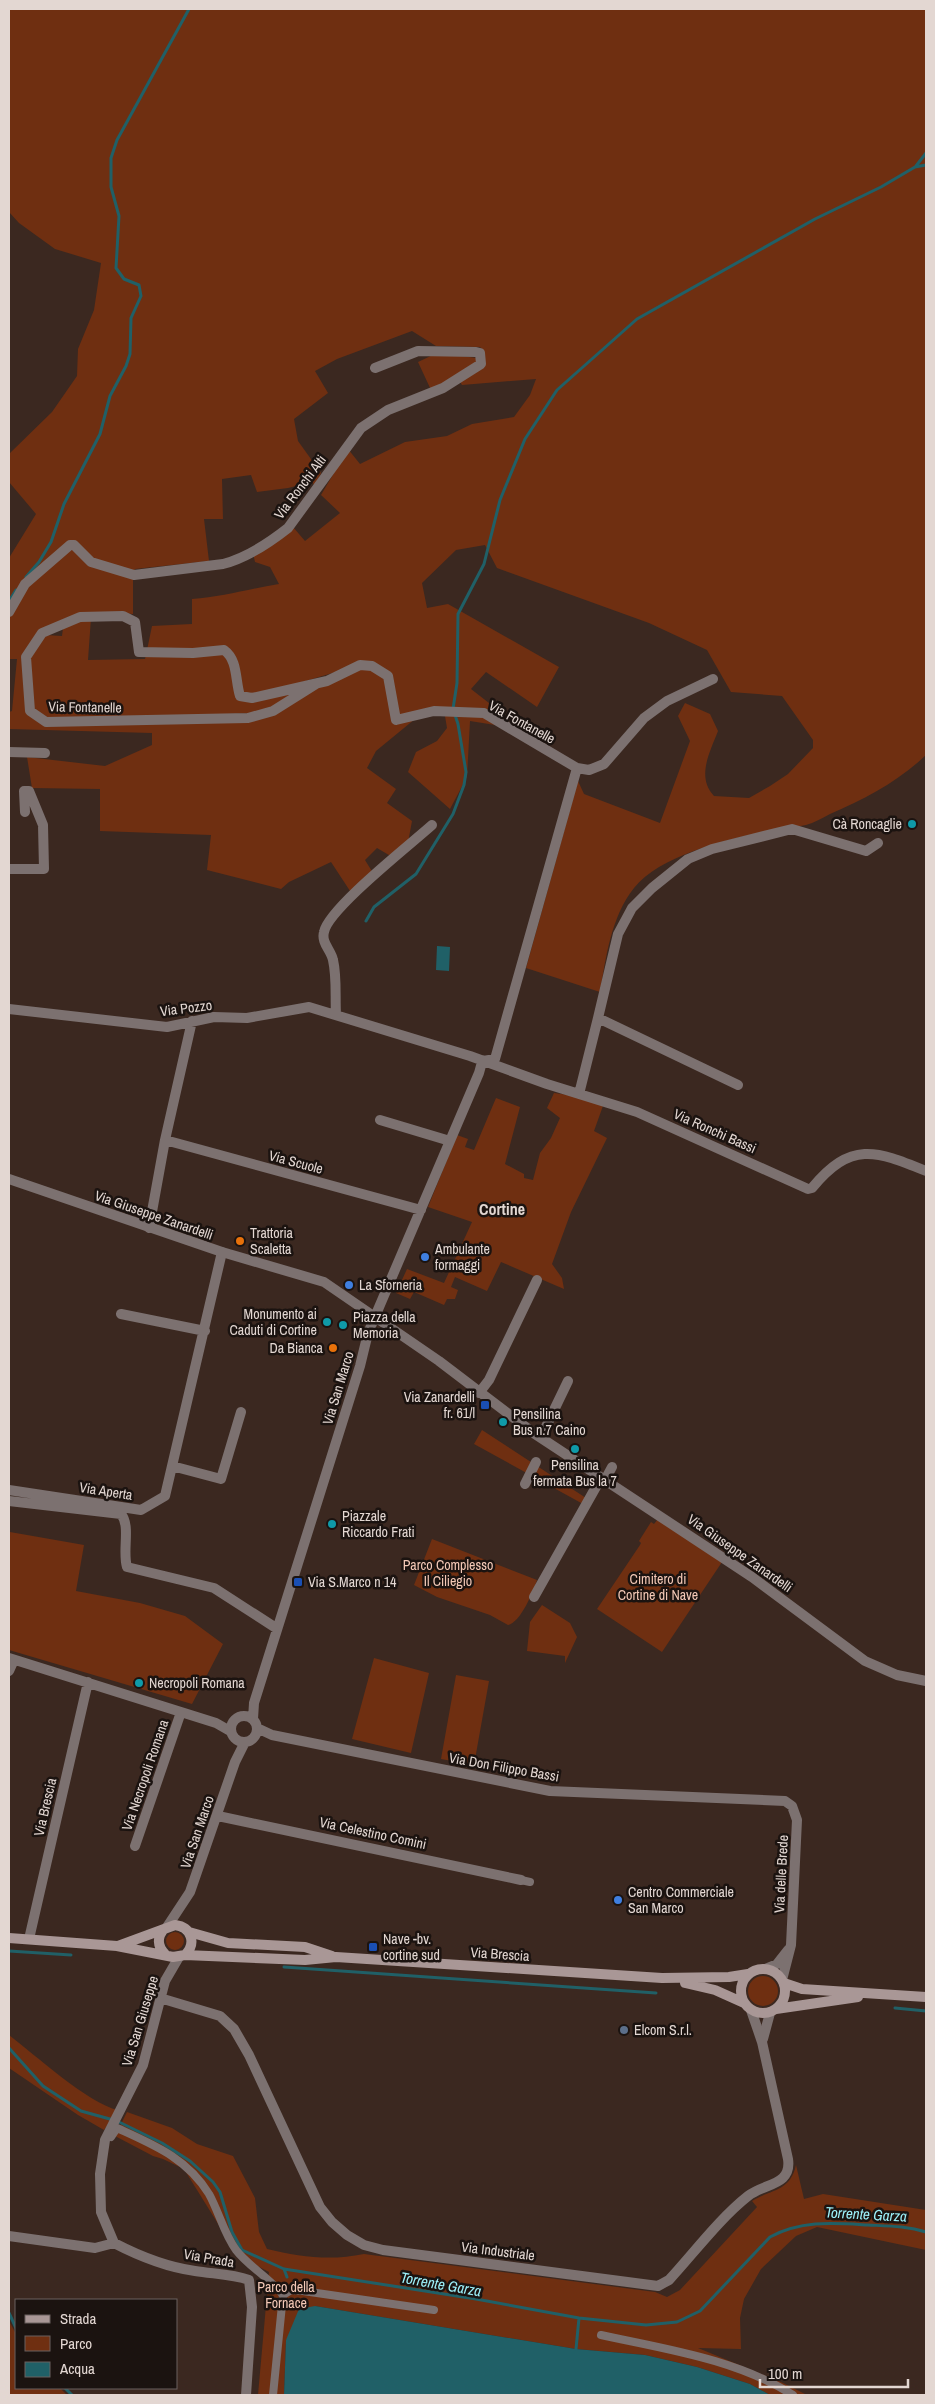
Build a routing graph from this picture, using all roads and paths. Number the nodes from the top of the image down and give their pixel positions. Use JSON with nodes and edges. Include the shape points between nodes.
{"nodes":[{"id":1,"x":376,"y":368,"type":"dead end"},
{"id":2,"x":9,"y":612,"type":"edge"},
{"id":3,"x":712,"y":679,"type":"dead end"},
{"id":4,"x":316,"y":684,"type":"junction"},
{"id":5,"x":9,"y":752,"type":"edge"},
{"id":6,"x":45,"y":752,"type":"dead end"},
{"id":7,"x":577,"y":768,"type":"junction"},
{"id":8,"x":25,"y":812,"type":"dead end"},
{"id":9,"x":432,"y":825,"type":"dead end"},
{"id":10,"x":878,"y":843,"type":"dead end"},
{"id":11,"x":9,"y":869,"type":"edge"},
{"id":12,"x":12,"y":1009,"type":"edge"},
{"id":13,"x":336,"y":1014,"type":"junction"},
{"id":14,"x":598,"y":1018,"type":"junction"},
{"id":15,"x":192,"y":1021,"type":"junction"},
{"id":16,"x":482,"y":1062,"type":"junction"},
{"id":17,"x":738,"y":1085,"type":"dead end"},
{"id":18,"x":579,"y":1094,"type":"junction"},
{"id":19,"x":380,"y":1120,"type":"dead end"},
{"id":20,"x":165,"y":1140,"type":"junction"},
{"id":21,"x":450,"y":1141,"type":"junction"},
{"id":22,"x":926,"y":1171,"type":"edge"},
{"id":23,"x":9,"y":1179,"type":"edge"},
{"id":24,"x":421,"y":1210,"type":"junction"},
{"id":25,"x":149,"y":1228,"type":"junction"},
{"id":26,"x":222,"y":1252,"type":"junction"},
{"id":27,"x":537,"y":1280,"type":"dead end"},
{"id":28,"x":121,"y":1314,"type":"dead end"},
{"id":29,"x":374,"y":1316,"type":"junction"},
{"id":30,"x":205,"y":1331,"type":"junction"},
{"id":31,"x":568,"y":1381,"type":"dead end"},
{"id":32,"x":479,"y":1393,"type":"junction"},
{"id":33,"x":241,"y":1412,"type":"dead end"},
{"id":34,"x":541,"y":1437,"type":"junction"},
{"id":35,"x":536,"y":1462,"type":"dead end"},
{"id":36,"x":172,"y":1466,"type":"junction"},
{"id":37,"x":612,"y":1467,"type":"dead end"},
{"id":38,"x":603,"y":1479,"type":"junction"},
{"id":39,"x":525,"y":1484,"type":"dead end"},
{"id":40,"x":9,"y":1490,"type":"edge"},
{"id":41,"x":9,"y":1501,"type":"edge"},
{"id":42,"x":534,"y":1597,"type":"dead end"},
{"id":43,"x":276,"y":1628,"type":"junction"},
{"id":44,"x":12,"y":1659,"type":"edge"},
{"id":45,"x":9,"y":1671,"type":"edge"},
{"id":46,"x":88,"y":1682,"type":"junction"},
{"id":47,"x":926,"y":1682,"type":"edge"},
{"id":48,"x":181,"y":1712,"type":"junction"},
{"id":49,"x":216,"y":1722,"type":"junction"},
{"id":50,"x":246,"y":1729,"type":"junction"},
{"id":51,"x":230,"y":1731,"type":"joint"},
{"id":52,"x":792,"y":1806,"type":"joint"},
{"id":53,"x":218,"y":1816,"type":"junction"},
{"id":54,"x":135,"y":1846,"type":"dead end"},
{"id":55,"x":525,"y":1881,"type":"dead end"},
{"id":56,"x":180,"y":1910,"type":"junction"},
{"id":57,"x":166,"y":1928,"type":"junction"},
{"id":58,"x":188,"y":1931,"type":"junction"},
{"id":59,"x":9,"y":1938,"type":"edge"},
{"id":60,"x":29,"y":1939,"type":"junction"},
{"id":61,"x":791,"y":1945,"type":"junction"},
{"id":62,"x":117,"y":1946,"type":"junction"},
{"id":63,"x":174,"y":1956,"type":"junction"},
{"id":64,"x":336,"y":1956,"type":"junction"},
{"id":65,"x":765,"y":1969,"type":"junction"},
{"id":66,"x":748,"y":1974,"type":"junction"},
{"id":67,"x":662,"y":1978,"type":"junction"},
{"id":68,"x":783,"y":1982,"type":"junction"},
{"id":69,"x":877,"y":1994,"type":"junction"},
{"id":70,"x":926,"y":1997,"type":"edge"},
{"id":71,"x":160,"y":1998,"type":"junction"},
{"id":72,"x":747,"y":2007,"type":"junction"},
{"id":73,"x":773,"y":2011,"type":"junction"},
{"id":74,"x":762,"y":2042,"type":"junction"},
{"id":75,"x":107,"y":2135,"type":"junction"},
{"id":76,"x":9,"y":2236,"type":"edge"},
{"id":77,"x":114,"y":2243,"type":"junction"},
{"id":78,"x":283,"y":2295,"type":"junction"},
{"id":79,"x":434,"y":2310,"type":"dead end"},
{"id":80,"x":601,"y":2335,"type":"dead end"},
{"id":81,"x":246,"y":2395,"type":"edge"},
{"id":82,"x":273,"y":2395,"type":"edge"},
{"id":83,"x":793,"y":2395,"type":"edge"}],
"edges":[{"from":1,"to":2,"type":"street","name":"Via Ronchi Alti","via":[[418,351],[476,352],[482,359],[481,364],[443,388],[388,410],[360,428],[288,528],[236,561],[134,575],[91,562],[70,545],[25,584]]},
{"from":3,"to":7,"type":"street","via":[[667,701],[644,718],[604,764],[589,770]]},
{"from":4,"to":4,"type":"street","name":"Via Fontanelle","via":[[252,698],[240,696],[234,663],[224,650],[139,652],[135,622],[123,616],[80,617],[42,634],[26,657],[30,711],[46,722],[248,718],[273,711]]},
{"from":4,"to":7,"type":"street","name":"Via Fontanelle","via":[[360,665],[372,666],[388,676],[396,720],[434,711],[484,713]]},
{"from":5,"to":6,"type":"street"},
{"from":7,"to":16,"type":"street","via":[[495,1059]]},
{"from":8,"to":11,"type":"street","via":[[24,791],[29,791],[43,825],[44,870]]},
{"from":9,"to":13,"type":"street","via":[[356,890],[329,921],[324,942],[333,960]]},
{"from":10,"to":14,"type":"street","via":[[866,851],[792,829],[712,849],[688,859],[632,908],[618,934]]},
{"from":12,"to":15,"type":"street","name":"Via Pozzo","via":[[167,1028]]},
{"from":13,"to":15,"type":"street","name":"Via Pozzo","via":[[309,1007],[247,1018]]},
{"from":13,"to":16,"type":"street","name":"Via Pozzo"},
{"from":14,"to":17,"type":"street"},
{"from":14,"to":18,"type":"street"},
{"from":15,"to":20,"type":"street"},
{"from":16,"to":18,"type":"street","name":"Via Ronchi Bassi"},
{"from":16,"to":21,"type":"street","name":"Via San Marco"},
{"from":18,"to":22,"type":"street","name":"Via Ronchi Bassi","via":[[637,1112],[808,1188],[812,1188],[838,1162],[851,1156],[887,1155]]},
{"from":19,"to":21,"type":"street"},
{"from":20,"to":24,"type":"street","name":"Via Scuole"},
{"from":20,"to":25,"type":"street"},
{"from":21,"to":24,"type":"street","name":"Via San Marco"},
{"from":23,"to":25,"type":"street","name":"Via Giuseppe Zanardelli"},
{"from":24,"to":29,"type":"street","name":"Via San Marco"},
{"from":25,"to":26,"type":"street","name":"Via Giuseppe Zanardelli"},
{"from":26,"to":29,"type":"street","name":"Via Giuseppe Zanardelli","via":[[324,1282]]},
{"from":26,"to":30,"type":"street","name":"Via Aperta"},
{"from":27,"to":32,"type":"street","via":[[490,1380]]},
{"from":28,"to":30,"type":"street"},
{"from":29,"to":32,"type":"street","name":"Via Giuseppe Zanardelli"},
{"from":29,"to":43,"type":"street","name":"Via San Marco"},
{"from":30,"to":36,"type":"street","name":"Via Aperta"},
{"from":31,"to":34,"type":"street"},
{"from":32,"to":34,"type":"street","name":"Via Giuseppe Zanardelli"},
{"from":33,"to":36,"type":"street","via":[[221,1478]]},
{"from":34,"to":38,"type":"street","name":"Via Giuseppe Zanardelli"},
{"from":35,"to":39,"type":"street"},
{"from":36,"to":40,"type":"street","name":"Via Aperta","via":[[165,1496],[141,1510]]},
{"from":37,"to":38,"type":"street"},
{"from":38,"to":42,"type":"street"},
{"from":38,"to":47,"type":"street","name":"Via Giuseppe Zanardelli","via":[[752,1577],[865,1661],[897,1675]]},
{"from":41,"to":43,"type":"street","name":"Via Aperta","via":[[121,1514],[126,1522],[124,1557],[127,1567],[214,1588]]},
{"from":43,"to":50,"type":"street","name":"Via San Marco"},
{"from":44,"to":45,"type":"street","name":"Via Necropoli Romana"},
{"from":44,"to":46,"type":"street","name":"Via Necropoli Romana"},
{"from":46,"to":48,"type":"street","name":"Via Necropoli Romana"},
{"from":46,"to":60,"type":"street","name":"Via Brescia"},
{"from":48,"to":49,"type":"street","name":"Via Necropoli Romana"},
{"from":48,"to":54,"type":"street","name":"Via Necropoli Romana"},
{"from":49,"to":50,"type":"street","name":"Via Necropoli Romana"},
{"from":49,"to":51,"type":"street","name":"Via Necropoli Romana"},
{"from":50,"to":51,"type":"street","name":"Via San Marco"},
{"from":50,"to":52,"type":"street","name":"Via Don Filippo Bassi","via":[[550,1791],[785,1801]]},
{"from":50,"to":53,"type":"street","name":"Via San Marco"},
{"from":52,"to":61,"type":"street","name":"Via delle Brede","via":[[797,1820]]},
{"from":53,"to":55,"type":"street","name":"Via Celestino Comini"},
{"from":53,"to":56,"type":"street","name":"Via San Marco","via":[[190,1892]]},
{"from":56,"to":57,"type":"street","name":"Via San Marco"},
{"from":56,"to":58,"type":"street"},
{"from":57,"to":58,"type":"main road","name":"Via Brescia","via":[[180,1925]]},
{"from":57,"to":62,"type":"main road","name":"Via Brescia"},
{"from":57,"to":63,"type":"main road","via":[[158,1940],[160,1948]]},
{"from":58,"to":63,"type":"main road","via":[[191,1944]]},
{"from":58,"to":64,"type":"main road","name":"Via Brescia","via":[[228,1943],[305,1948]]},
{"from":59,"to":60,"type":"main road","name":"Via Brescia"},
{"from":60,"to":62,"type":"main road","name":"Via Brescia"},
{"from":61,"to":65,"type":"street","via":[[777,1964]]},
{"from":61,"to":68,"type":"street","name":"Via delle Brede"},
{"from":62,"to":63,"type":"main road","name":"Via Brescia"},
{"from":63,"to":64,"type":"main road","name":"Via Brescia","via":[[306,1960]]},
{"from":63,"to":71,"type":"street","name":"Via San Giuseppe"},
{"from":64,"to":67,"type":"main road","name":"Via Brescia"},
{"from":65,"to":66,"type":"main road","name":"Via Brescia"},
{"from":65,"to":68,"type":"main road","name":"Via Brescia","via":[[775,1973]]},
{"from":66,"to":67,"type":"main road","name":"Via Brescia"},
{"from":66,"to":72,"type":"main road","via":[[741,1988]]},
{"from":67,"to":72,"type":"main road","name":"Via Brescia","via":[[700,1986]]},
{"from":68,"to":69,"type":"main road","name":"Via Brescia","via":[[802,1990]]},
{"from":68,"to":73,"type":"main road","via":[[783,2000]]},
{"from":69,"to":70,"type":"main road","name":"Via Brescia"},
{"from":69,"to":73,"type":"main road","name":"Via Brescia"},
{"from":71,"to":74,"type":"street","name":"Via Industriale","via":[[220,2016],[234,2030],[249,2055],[320,2207],[332,2222],[355,2240],[383,2250],[658,2286],[669,2280],[747,2197],[779,2182],[786,2175],[788,2158]]},
{"from":71,"to":75,"type":"street","name":"Via San Giuseppe","via":[[143,2065]]},
{"from":72,"to":73,"type":"main road","name":"Via Brescia","via":[[757,2013]]},
{"from":72,"to":74,"type":"street","name":"Via Industriale"},
{"from":73,"to":74,"type":"street","name":"Via Industriale"},
{"from":75,"to":77,"type":"street","via":[[100,2174],[101,2212]]},
{"from":75,"to":78,"type":"street","via":[[110,2138],[117,2128],[163,2150],[190,2168],[208,2194],[235,2248]]},
{"from":76,"to":77,"type":"street","via":[[95,2248]]},
{"from":77,"to":81,"type":"street","name":"Via Prada","via":[[142,2257],[194,2271],[249,2280],[252,2307]]},
{"from":78,"to":79,"type":"street","via":[[291,2290],[303,2291]]},
{"from":78,"to":82,"type":"street"},
{"from":80,"to":83,"type":"street","via":[[694,2355]]}]}
